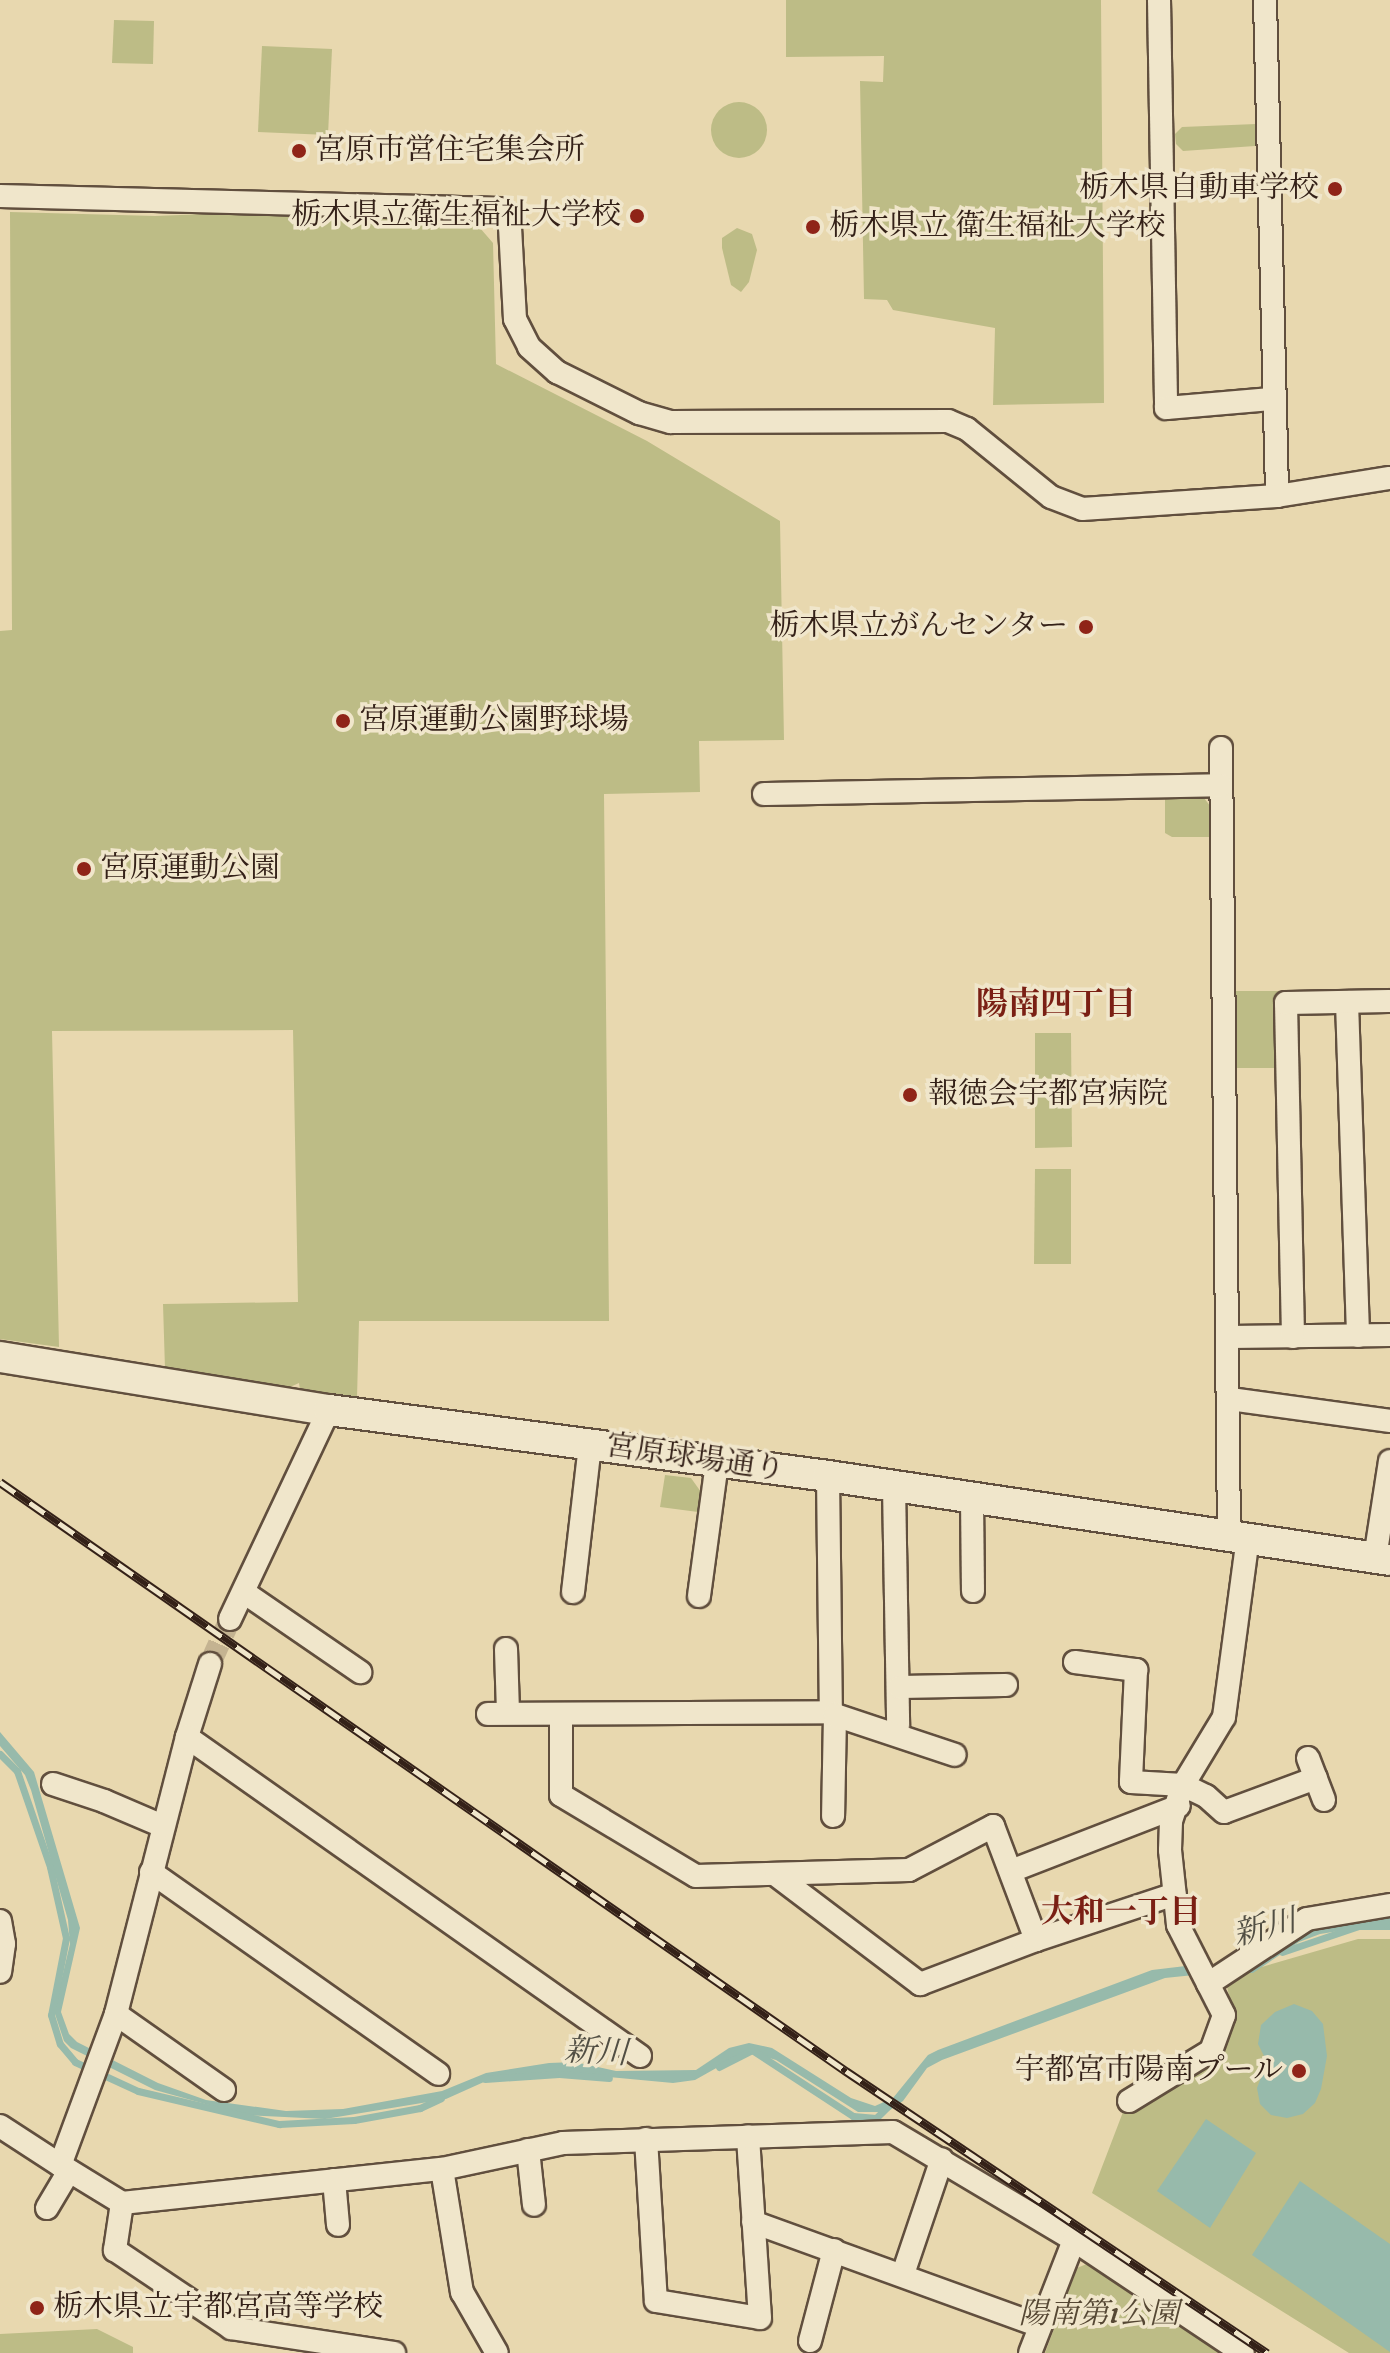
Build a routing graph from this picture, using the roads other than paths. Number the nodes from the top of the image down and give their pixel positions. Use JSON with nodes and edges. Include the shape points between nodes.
{"nodes":[{"id":1,"x":1159,"y":0,"type":"edge"},
{"id":2,"x":1265,"y":0,"type":"edge"},
{"id":3,"x":0,"y":196,"type":"edge"},
{"id":4,"x":1272,"y":399,"type":"junction"},
{"id":5,"x":1390,"y":478,"type":"edge"},
{"id":6,"x":1277,"y":496,"type":"junction"},
{"id":7,"x":1221,"y":748,"type":"dead end"},
{"id":8,"x":1221,"y":785,"type":"junction"},
{"id":9,"x":764,"y":794,"type":"dead end"},
{"id":10,"x":1390,"y":1001,"type":"edge"},
{"id":11,"x":1347,"y":1002,"type":"junction"},
{"id":12,"x":1390,"y":1335,"type":"edge"},
{"id":13,"x":1358,"y":1336,"type":"junction"},
{"id":14,"x":1230,"y":1337,"type":"junction"},
{"id":15,"x":1293,"y":1337,"type":"junction"},
{"id":16,"x":0,"y":1357,"type":"edge"},
{"id":17,"x":1230,"y":1399,"type":"junction"},
{"id":18,"x":329,"y":1410,"type":"junction"},
{"id":19,"x":1390,"y":1421,"type":"edge"},
{"id":20,"x":590,"y":1444,"type":"junction"},
{"id":21,"x":1390,"y":1461,"type":"edge"},
{"id":22,"x":717,"y":1462,"type":"junction"},
{"id":23,"x":828,"y":1476,"type":"junction"},
{"id":24,"x":894,"y":1486,"type":"junction"},
{"id":25,"x":972,"y":1498,"type":"junction"},
{"id":26,"x":1238,"y":1536,"type":"junction"},
{"id":27,"x":1383,"y":1559,"type":"edge"},
{"id":28,"x":973,"y":1591,"type":"dead end"},
{"id":29,"x":573,"y":1592,"type":"dead end"},
{"id":30,"x":245,"y":1593,"type":"junction"},
{"id":31,"x":699,"y":1596,"type":"dead end"},
{"id":32,"x":230,"y":1619,"type":"tunnel mouth"},
{"id":33,"x":506,"y":1649,"type":"dead end"},
{"id":34,"x":1075,"y":1662,"type":"dead end"},
{"id":35,"x":210,"y":1664,"type":"tunnel mouth"},
{"id":36,"x":360,"y":1672,"type":"dead end"},
{"id":37,"x":1006,"y":1685,"type":"dead end"},
{"id":38,"x":899,"y":1687,"type":"junction"},
{"id":39,"x":561,"y":1714,"type":"junction"},
{"id":40,"x":833,"y":1714,"type":"junction"},
{"id":41,"x":898,"y":1725,"type":"dead end"},
{"id":42,"x":187,"y":1737,"type":"junction"},
{"id":43,"x":955,"y":1755,"type":"dead end"},
{"id":44,"x":53,"y":1784,"type":"dead end"},
{"id":45,"x":1181,"y":1795,"type":"junction"},
{"id":46,"x":1324,"y":1800,"type":"dead end"},
{"id":47,"x":833,"y":1816,"type":"dead end"},
{"id":48,"x":163,"y":1826,"type":"junction"},
{"id":49,"x":1011,"y":1871,"type":"junction"},
{"id":50,"x":151,"y":1872,"type":"junction"},
{"id":51,"x":776,"y":1875,"type":"junction"},
{"id":52,"x":1175,"y":1894,"type":"junction"},
{"id":53,"x":1390,"y":1905,"type":"edge"},
{"id":54,"x":0,"y":1921,"type":"edge"},
{"id":55,"x":1036,"y":1940,"type":"junction"},
{"id":56,"x":0,"y":1972,"type":"edge"},
{"id":57,"x":1208,"y":1984,"type":"junction"},
{"id":58,"x":116,"y":2014,"type":"junction"},
{"id":59,"x":640,"y":2056,"type":"dead end"},
{"id":60,"x":438,"y":2074,"type":"dead end"},
{"id":61,"x":224,"y":2090,"type":"dead end"},
{"id":62,"x":1129,"y":2101,"type":"dead end"},
{"id":63,"x":0,"y":2126,"type":"edge"},
{"id":64,"x":748,"y":2136,"type":"junction"},
{"id":65,"x":646,"y":2139,"type":"junction"},
{"id":66,"x":528,"y":2150,"type":"junction"},
{"id":67,"x":942,"y":2159,"type":"junction"},
{"id":68,"x":65,"y":2168,"type":"junction"},
{"id":69,"x":442,"y":2169,"type":"junction"},
{"id":70,"x":334,"y":2180,"type":"junction"},
{"id":71,"x":122,"y":2203,"type":"junction"},
{"id":72,"x":534,"y":2205,"type":"dead end"},
{"id":73,"x":47,"y":2208,"type":"dead end"},
{"id":74,"x":753,"y":2222,"type":"junction"},
{"id":75,"x":338,"y":2225,"type":"dead end"},
{"id":76,"x":1074,"y":2240,"type":"junction"},
{"id":77,"x":834,"y":2250,"type":"junction"},
{"id":78,"x":903,"y":2274,"type":"junction"},
{"id":79,"x":1040,"y":2326,"type":"junction"},
{"id":80,"x":810,"y":2341,"type":"dead end"},
{"id":81,"x":351,"y":2350,"type":"edge"},
{"id":82,"x":394,"y":2353,"type":"edge"},
{"id":83,"x":497,"y":2353,"type":"edge"},
{"id":84,"x":1030,"y":2353,"type":"edge"},
{"id":85,"x":1243,"y":2353,"type":"edge"}],
"edges":[{"from":1,"to":4,"type":"street","via":[[1166,408]]},
{"from":2,"to":4,"type":"street"},
{"from":3,"to":6,"type":"street","via":[[500,209],[510,227],[514,314],[526,342],[551,369],[645,416],[683,424],[944,421],[964,428],[1051,497],[1091,510]]},
{"from":4,"to":6,"type":"street"},
{"from":5,"to":6,"type":"street"},
{"from":7,"to":8,"type":"street"},
{"from":8,"to":9,"type":"street"},
{"from":8,"to":14,"type":"street"},
{"from":10,"to":11,"type":"street"},
{"from":11,"to":13,"type":"street"},
{"from":11,"to":15,"type":"street","via":[[1286,1003]]},
{"from":12,"to":13,"type":"street"},
{"from":13,"to":15,"type":"street"},
{"from":14,"to":15,"type":"street"},
{"from":14,"to":17,"type":"street"},
{"from":16,"to":18,"type":"street","name":"宮原球場通り"},
{"from":17,"to":19,"type":"street"},
{"from":17,"to":26,"type":"street"},
{"from":18,"to":20,"type":"street","name":"宮原球場通り"},
{"from":18,"to":30,"type":"street"},
{"from":20,"to":22,"type":"street","name":"宮原球場通り"},
{"from":20,"to":29,"type":"street"},
{"from":21,"to":27,"type":"street"},
{"from":22,"to":23,"type":"street","name":"宮原球場通り"},
{"from":22,"to":31,"type":"street"},
{"from":23,"to":24,"type":"street","name":"宮原球場通り"},
{"from":23,"to":40,"type":"street"},
{"from":24,"to":25,"type":"street","name":"宮原球場通り"},
{"from":24,"to":38,"type":"street"},
{"from":25,"to":26,"type":"street","name":"宮原球場通り"},
{"from":25,"to":28,"type":"street"},
{"from":26,"to":27,"type":"street","name":"宮原球場通り"},
{"from":26,"to":45,"type":"street","via":[[1224,1717]]},
{"from":30,"to":32,"type":"street"},
{"from":30,"to":36,"type":"street"},
{"from":33,"to":39,"type":"street","via":[[498,1714]]},
{"from":34,"to":45,"type":"street","via":[[1136,1670],[1131,1782]]},
{"from":35,"to":42,"type":"street"},
{"from":37,"to":38,"type":"street"},
{"from":38,"to":41,"type":"street"},
{"from":39,"to":40,"type":"street"},
{"from":39,"to":51,"type":"street","via":[[561,1795],[696,1876]]},
{"from":40,"to":43,"type":"street"},
{"from":40,"to":47,"type":"street"},
{"from":42,"to":48,"type":"street"},
{"from":42,"to":59,"type":"street"},
{"from":44,"to":48,"type":"street"},
{"from":45,"to":46,"type":"street","via":[[1206,1796],[1224,1812],[1312,1768]]},
{"from":45,"to":49,"type":"street"},
{"from":45,"to":52,"type":"street","via":[[1171,1821]]},
{"from":48,"to":50,"type":"street"},
{"from":49,"to":51,"type":"street","via":[[993,1826],[909,1870]]},
{"from":49,"to":55,"type":"street"},
{"from":50,"to":58,"type":"street"},
{"from":50,"to":60,"type":"street"},
{"from":51,"to":55,"type":"street","via":[[920,1984]]},
{"from":52,"to":55,"type":"street"},
{"from":52,"to":57,"type":"street","via":[[1178,1925]]},
{"from":53,"to":57,"type":"street","via":[[1307,1919]]},
{"from":54,"to":56,"type":"street"},
{"from":57,"to":62,"type":"street","via":[[1224,2015],[1211,2051]]},
{"from":58,"to":61,"type":"street"},
{"from":58,"to":68,"type":"street"},
{"from":63,"to":68,"type":"street"},
{"from":64,"to":65,"type":"street"},
{"from":64,"to":67,"type":"street","via":[[893,2132]]},
{"from":64,"to":74,"type":"street"},
{"from":65,"to":66,"type":"street"},
{"from":65,"to":74,"type":"street","via":[[656,2301],[760,2318]]},
{"from":66,"to":69,"type":"street"},
{"from":66,"to":72,"type":"street"},
{"from":67,"to":76,"type":"street"},
{"from":67,"to":78,"type":"street"},
{"from":68,"to":71,"type":"street"},
{"from":68,"to":73,"type":"street"},
{"from":69,"to":70,"type":"street"},
{"from":69,"to":83,"type":"street","via":[[462,2292]]},
{"from":70,"to":71,"type":"street"},
{"from":70,"to":75,"type":"street"},
{"from":71,"to":81,"type":"street","via":[[115,2250],[231,2328]]},
{"from":74,"to":77,"type":"street"},
{"from":76,"to":79,"type":"street"},
{"from":76,"to":85,"type":"street"},
{"from":77,"to":78,"type":"street"},
{"from":77,"to":80,"type":"street"},
{"from":78,"to":79,"type":"street"},
{"from":79,"to":84,"type":"street"},
{"from":81,"to":82,"type":"street"}]}
